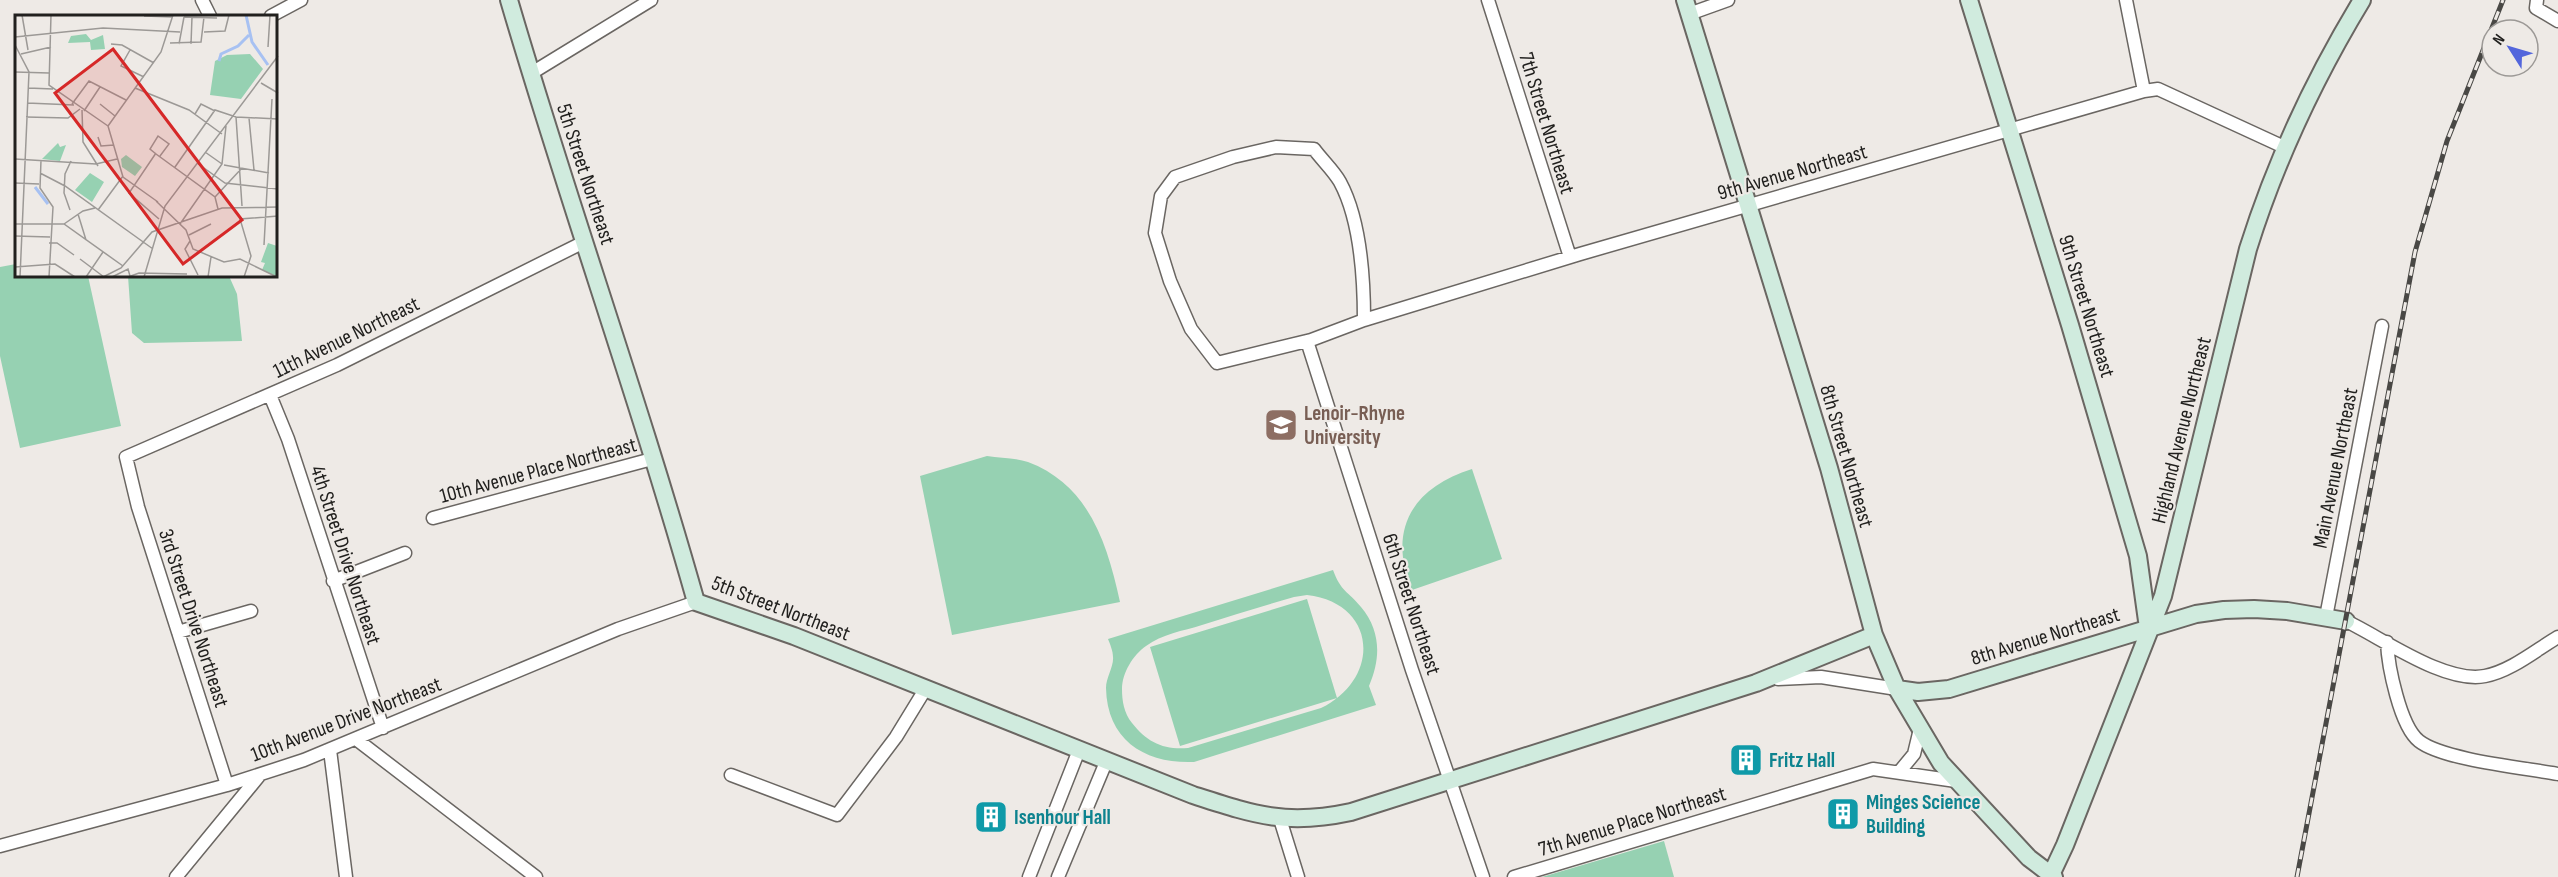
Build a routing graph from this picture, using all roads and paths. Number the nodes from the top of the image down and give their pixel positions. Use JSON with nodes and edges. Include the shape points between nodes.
{"nodes":[{"id":1,"x":202,"y":0,"type":"edge"},
{"id":2,"x":301,"y":0,"type":"edge"},
{"id":3,"x":509,"y":0,"type":"edge"},
{"id":4,"x":651,"y":0,"type":"edge"},
{"id":5,"x":1488,"y":0,"type":"edge"},
{"id":6,"x":1728,"y":0,"type":"edge"},
{"id":7,"x":1969,"y":0,"type":"edge"},
{"id":8,"x":2126,"y":0,"type":"edge"},
{"id":9,"x":2362,"y":0,"type":"edge"},
{"id":10,"x":2536,"y":4,"type":"edge"},
{"id":11,"x":1687,"y":7,"type":"edge"},
{"id":12,"x":210,"y":15,"type":"edge"},
{"id":13,"x":273,"y":15,"type":"edge"},
{"id":14,"x":2558,"y":21,"type":"edge"},
{"id":15,"x":530,"y":74,"type":"junction"},
{"id":16,"x":2144,"y":91,"type":"junction"},
{"id":17,"x":2010,"y":129,"type":"junction"},
{"id":18,"x":2284,"y":147,"type":"junction"},
{"id":19,"x":1747,"y":204,"type":"junction"},
{"id":20,"x":584,"y":242,"type":"junction"},
{"id":21,"x":1570,"y":257,"type":"junction"},
{"id":22,"x":1364,"y":320,"type":"junction"},
{"id":23,"x":2382,"y":326,"type":"dead end"},
{"id":24,"x":1307,"y":341,"type":"junction"},
{"id":25,"x":270,"y":395,"type":"junction"},
{"id":26,"x":652,"y":459,"type":"junction"},
{"id":27,"x":127,"y":463,"type":"joint"},
{"id":28,"x":433,"y":518,"type":"dead end"},
{"id":29,"x":405,"y":553,"type":"dead end"},
{"id":30,"x":333,"y":581,"type":"junction"},
{"id":31,"x":696,"y":602,"type":"junction"},
{"id":32,"x":251,"y":611,"type":"dead end"},
{"id":33,"x":2326,"y":617,"type":"junction"},
{"id":34,"x":2346,"y":621,"type":"joint"},
{"id":35,"x":2148,"y":628,"type":"junction"},
{"id":36,"x":178,"y":632,"type":"junction"},
{"id":37,"x":1874,"y":635,"type":"junction"},
{"id":38,"x":2558,"y":637,"type":"edge"},
{"id":39,"x":2387,"y":642,"type":"junction"},
{"id":40,"x":1756,"y":683,"type":"junction"},
{"id":41,"x":926,"y":688,"type":"junction"},
{"id":42,"x":1897,"y":688,"type":"junction"},
{"id":43,"x":383,"y":728,"type":"junction"},
{"id":44,"x":1920,"y":729,"type":"junction"},
{"id":45,"x":356,"y":739,"type":"junction"},
{"id":46,"x":330,"y":750,"type":"junction"},
{"id":47,"x":1079,"y":750,"type":"junction"},
{"id":48,"x":1106,"y":762,"type":"junction"},
{"id":49,"x":1900,"y":771,"type":"junction"},
{"id":50,"x":2558,"y":774,"type":"edge"},
{"id":51,"x":731,"y":775,"type":"dead end"},
{"id":52,"x":259,"y":776,"type":"junction"},
{"id":53,"x":1450,"y":781,"type":"junction"},
{"id":54,"x":1956,"y":781,"type":"junction"},
{"id":55,"x":227,"y":785,"type":"junction"},
{"id":56,"x":1280,"y":819,"type":"junction"},
{"id":57,"x":0,"y":846,"type":"edge"},
{"id":58,"x":2051,"y":876,"type":"edge"},
{"id":59,"x":176,"y":877,"type":"edge"},
{"id":60,"x":346,"y":877,"type":"edge"},
{"id":61,"x":536,"y":877,"type":"edge"},
{"id":62,"x":1029,"y":877,"type":"edge"},
{"id":63,"x":1058,"y":877,"type":"edge"},
{"id":64,"x":1298,"y":877,"type":"edge"},
{"id":65,"x":1483,"y":877,"type":"edge"},
{"id":66,"x":1514,"y":877,"type":"edge"}],
"edges":[{"from":1,"to":12,"type":"street"},
{"from":2,"to":13,"type":"street"},
{"from":3,"to":15,"type":"main road","name":"5th Street Northeast"},
{"from":4,"to":15,"type":"street"},
{"from":5,"to":21,"type":"street","name":"7th Street Northeast"},
{"from":6,"to":11,"type":"street"},
{"from":7,"to":17,"type":"main road","name":"9th Street Northeast"},
{"from":8,"to":16,"type":"street"},
{"from":9,"to":18,"type":"main road","name":"Highland Avenue Northeast","via":[[2327,58]]},
{"from":10,"to":14,"type":"street"},
{"from":11,"to":19,"type":"main road","name":"8th Street Northeast"},
{"from":15,"to":20,"type":"main road","name":"5th Street Northeast"},
{"from":16,"to":17,"type":"street","name":"9th Avenue Northeast"},
{"from":16,"to":18,"type":"street","name":"9th Avenue Northeast","via":[[2158,89]]},
{"from":17,"to":19,"type":"street","name":"9th Avenue Northeast"},
{"from":17,"to":35,"type":"main road","name":"9th Street Northeast","via":[[2138,556]]},
{"from":18,"to":35,"type":"main road","name":"Highland Avenue Northeast","via":[[2248,249],[2163,596]]},
{"from":19,"to":21,"type":"street","name":"9th Avenue Northeast"},
{"from":19,"to":37,"type":"main road","name":"8th Street Northeast","via":[[1829,468]]},
{"from":20,"to":25,"type":"street","name":"11th Avenue Northeast"},
{"from":20,"to":26,"type":"main road","name":"5th Street Northeast"},
{"from":21,"to":22,"type":"street","name":"9th Avenue Northeast"},
{"from":22,"to":24,"type":"street","name":"9th Avenue Northeast"},
{"from":22,"to":24,"type":"street","name":"9th Avenue Northeast","via":[[1364,287],[1353,219],[1340,182],[1314,149],[1276,147],[1175,177],[1161,196],[1155,233],[1191,329],[1217,363]]},
{"from":23,"to":33,"type":"street","name":"Main Avenue Northeast"},
{"from":24,"to":53,"type":"street","name":"6th Street Northeast"},
{"from":25,"to":27,"type":"street","name":"11th Avenue Northeast","via":[[126,457]]},
{"from":25,"to":30,"type":"street","name":"4th Street Drive Northeast"},
{"from":26,"to":28,"type":"street","name":"10th Avenue Place Northeast"},
{"from":26,"to":31,"type":"main road","name":"5th Street Northeast"},
{"from":27,"to":36,"type":"street","name":"3rd Street Drive Northeast"},
{"from":29,"to":30,"type":"street"},
{"from":30,"to":43,"type":"street","name":"4th Street Drive Northeast"},
{"from":31,"to":41,"type":"main road","name":"5th Street Northeast"},
{"from":31,"to":43,"type":"street","name":"10th Avenue Drive Northeast","via":[[618,629]]},
{"from":32,"to":36,"type":"street"},
{"from":33,"to":34,"type":"main road","name":"8th Avenue Northeast"},
{"from":33,"to":35,"type":"main road","name":"8th Avenue Northeast","via":[[2287,611],[2224,610]]},
{"from":34,"to":39,"type":"street"},
{"from":35,"to":42,"type":"main road","name":"8th Avenue Northeast","via":[[1949,688],[1918,692]]},
{"from":35,"to":58,"type":"main road","name":"Highland Avenue Northeast"},
{"from":36,"to":55,"type":"street","name":"3rd Street Drive Northeast"},
{"from":37,"to":40,"type":"main road","name":"5th Street Northeast"},
{"from":37,"to":42,"type":"main road","name":"8th Street Northeast"},
{"from":38,"to":39,"type":"street","via":[[2500,670],[2471,677],[2451,674]]},
{"from":39,"to":50,"type":"street","via":[[2390,671],[2409,729],[2422,743],[2444,752]]},
{"from":40,"to":42,"type":"street","name":"8th Avenue Northeast","via":[[1794,676]]},
{"from":40,"to":53,"type":"main road","name":"5th Street Northeast"},
{"from":41,"to":47,"type":"main road","name":"5th Street Northeast"},
{"from":41,"to":51,"type":"street","via":[[902,728],[837,814]]},
{"from":42,"to":44,"type":"main road","name":"8th Street Northeast"},
{"from":43,"to":45,"type":"street","name":"10th Avenue Drive Northeast"},
{"from":44,"to":49,"type":"street","via":[[1914,754]]},
{"from":44,"to":54,"type":"main road","name":"8th Street Northeast"},
{"from":45,"to":46,"type":"street","name":"10th Avenue Drive Northeast"},
{"from":45,"to":61,"type":"street"},
{"from":46,"to":52,"type":"street","name":"10th Avenue Drive Northeast"},
{"from":46,"to":60,"type":"street"},
{"from":47,"to":48,"type":"main road","name":"5th Street Northeast"},
{"from":47,"to":62,"type":"street"},
{"from":48,"to":56,"type":"main road","name":"5th Street Northeast","via":[[1193,795]]},
{"from":48,"to":63,"type":"street"},
{"from":49,"to":54,"type":"street","name":"7th Avenue Place Northeast"},
{"from":49,"to":66,"type":"street","name":"7th Avenue Place Northeast","via":[[1873,769],[1852,773]]},
{"from":52,"to":55,"type":"street","name":"10th Avenue Drive Northeast"},
{"from":52,"to":59,"type":"street"},
{"from":53,"to":56,"type":"main road","name":"5th Street Northeast","via":[[1351,812],[1308,820]]},
{"from":53,"to":65,"type":"street","name":"6th Street Northeast"},
{"from":54,"to":58,"type":"main road","name":"8th Street Northeast"},
{"from":55,"to":57,"type":"street","name":"10th Avenue Drive Northeast"},
{"from":56,"to":64,"type":"street"}]}
